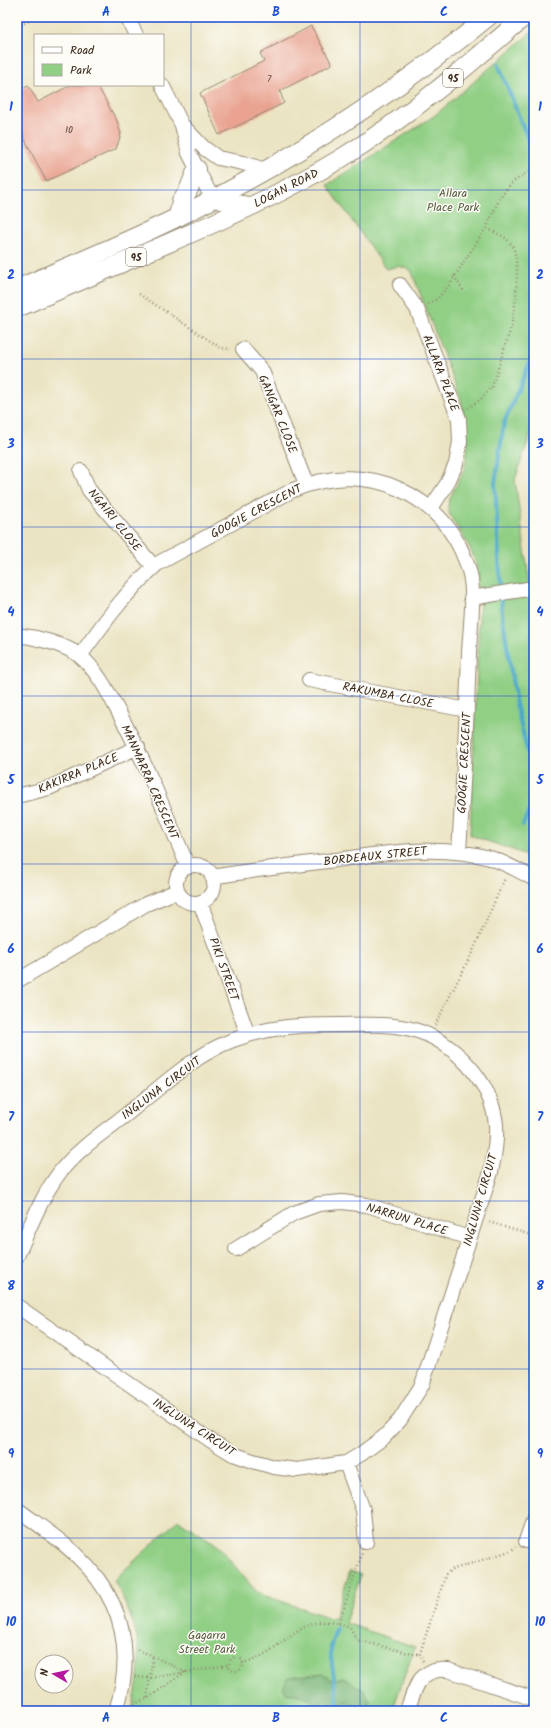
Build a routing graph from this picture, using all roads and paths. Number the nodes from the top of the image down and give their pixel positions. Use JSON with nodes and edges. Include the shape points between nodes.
{"nodes":[{"id":1,"x":36,"y":17,"type":"edge"},
{"id":2,"x":127,"y":17,"type":"edge"},
{"id":3,"x":488,"y":17,"type":"edge"},
{"id":4,"x":524,"y":17,"type":"edge"},
{"id":5,"x":17,"y":27,"type":"edge"},
{"id":6,"x":136,"y":34,"type":"edge"},
{"id":7,"x":162,"y":86,"type":"edge"},
{"id":8,"x":182,"y":125,"type":"junction"},
{"id":9,"x":197,"y":169,"type":"junction"},
{"id":10,"x":533,"y":169,"type":"edge"},
{"id":11,"x":265,"y":170,"type":"junction"},
{"id":12,"x":214,"y":199,"type":"junction"},
{"id":13,"x":254,"y":205,"type":"junction"},
{"id":14,"x":178,"y":217,"type":"junction"},
{"id":15,"x":486,"y":228,"type":"junction"},
{"id":16,"x":454,"y":276,"type":"junction"},
{"id":17,"x":400,"y":285,"type":"dead end"},
{"id":18,"x":17,"y":289,"type":"edge"},
{"id":19,"x":465,"y":293,"type":"dead end"},
{"id":20,"x":140,"y":294,"type":"dead end"},
{"id":21,"x":17,"y":308,"type":"edge"},
{"id":22,"x":417,"y":309,"type":"junction"},
{"id":23,"x":243,"y":349,"type":"joint"},
{"id":24,"x":459,"y":419,"type":"junction"},
{"id":25,"x":80,"y":471,"type":"dead end"},
{"id":26,"x":306,"y":484,"type":"junction"},
{"id":27,"x":431,"y":508,"type":"junction"},
{"id":28,"x":154,"y":567,"type":"junction"},
{"id":29,"x":534,"y":588,"type":"edge"},
{"id":30,"x":471,"y":598,"type":"junction"},
{"id":31,"x":17,"y":635,"type":"edge"},
{"id":32,"x":80,"y":656,"type":"junction"},
{"id":33,"x":309,"y":680,"type":"dead end"},
{"id":34,"x":467,"y":710,"type":"junction"},
{"id":35,"x":138,"y":748,"type":"junction"},
{"id":36,"x":17,"y":796,"type":"edge"},
{"id":37,"x":459,"y":852,"type":"junction"},
{"id":38,"x":510,"y":866,"type":"junction"},
{"id":39,"x":188,"y":867,"type":"junction"},
{"id":40,"x":212,"y":877,"type":"junction"},
{"id":41,"x":534,"y":879,"type":"edge"},
{"id":42,"x":177,"y":891,"type":"junction"},
{"id":43,"x":200,"y":902,"type":"junction"},
{"id":44,"x":17,"y":981,"type":"edge"},
{"id":45,"x":248,"y":1035,"type":"junction"},
{"id":46,"x":429,"y":1036,"type":"junction"},
{"id":47,"x":477,"y":1218,"type":"junction"},
{"id":48,"x":534,"y":1236,"type":"edge"},
{"id":49,"x":470,"y":1238,"type":"junction"},
{"id":50,"x":236,"y":1249,"type":"dead end"},
{"id":51,"x":17,"y":1256,"type":"edge"},
{"id":52,"x":17,"y":1306,"type":"edge"},
{"id":53,"x":346,"y":1463,"type":"junction"},
{"id":54,"x":17,"y":1509,"type":"edge"},
{"id":55,"x":534,"y":1518,"type":"edge"},
{"id":56,"x":526,"y":1541,"type":"joint"},
{"id":57,"x":366,"y":1542,"type":"joint"},
{"id":58,"x":339,"y":1623,"type":"junction"},
{"id":59,"x":124,"y":1644,"type":"junction"},
{"id":60,"x":420,"y":1654,"type":"junction"},
{"id":61,"x":153,"y":1656,"type":"junction"},
{"id":62,"x":242,"y":1663,"type":"junction"},
{"id":63,"x":229,"y":1665,"type":"junction"},
{"id":64,"x":185,"y":1672,"type":"junction"},
{"id":65,"x":426,"y":1673,"type":"junction"},
{"id":66,"x":124,"y":1677,"type":"junction"},
{"id":67,"x":150,"y":1678,"type":"junction"},
{"id":68,"x":147,"y":1699,"type":"junction"},
{"id":69,"x":534,"y":1699,"type":"edge"},
{"id":70,"x":117,"y":1711,"type":"edge"},
{"id":71,"x":407,"y":1711,"type":"edge"}],
"edges":[{"from":1,"to":5,"type":"path"},
{"from":2,"to":6,"type":"street"},
{"from":3,"to":11,"type":"main road","name":"LOGAN ROAD","number":"95","via":[[432,61],[365,108]]},
{"from":4,"to":13,"type":"main road","name":"LOGAN ROAD","number":"95","via":[[443,87],[379,134],[303,181]]},
{"from":7,"to":8,"type":"street"},
{"from":8,"to":9,"type":"street","via":[[189,153]]},
{"from":8,"to":11,"type":"street","via":[[204,148],[218,158]]},
{"from":9,"to":12,"type":"street","via":[[206,189]]},
{"from":9,"to":14,"type":"main road","via":[[182,201]]},
{"from":10,"to":15,"type":"path","via":[[510,184],[500,198]]},
{"from":11,"to":12,"type":"main road","name":"LOGAN ROAD","number":"95"},
{"from":12,"to":13,"type":"street","via":[[226,203]]},
{"from":12,"to":14,"type":"main road","name":"LOGAN ROAD","number":"95"},
{"from":13,"to":21,"type":"main road","name":"LOGAN ROAD","number":"95"},
{"from":14,"to":18,"type":"main road","name":"LOGAN ROAD","number":"95"},
{"from":15,"to":16,"type":"path"},
{"from":15,"to":24,"type":"path","via":[[506,238],[514,248],[517,268],[516,298],[511,328],[492,387],[464,411]]},
{"from":16,"to":19,"type":"path"},
{"from":16,"to":22,"type":"path","via":[[438,298]]},
{"from":17,"to":22,"type":"street","name":"ALLARA PLACE"},
{"from":20,"to":23,"type":"path","via":[[222,348]]},
{"from":22,"to":24,"type":"street","name":"ALLARA PLACE"},
{"from":23,"to":26,"type":"street","name":"GANGAR CLOSE","via":[[262,371]]},
{"from":24,"to":27,"type":"street","name":"ALLARA PLACE","via":[[460,442],[456,464],[447,484]]},
{"from":25,"to":28,"type":"street","name":"NGAIRI CLOSE","via":[[89,490]]},
{"from":26,"to":27,"type":"street","name":"GOOGIE CRESCENT","via":[[350,478],[371,480],[414,496]]},
{"from":26,"to":28,"type":"street","name":"GOOGIE CRESCENT"},
{"from":27,"to":30,"type":"street","name":"GOOGIE CRESCENT","via":[[453,535],[464,556],[470,575]]},
{"from":28,"to":32,"type":"street","name":"GOOGIE CRESCENT","via":[[117,604]]},
{"from":29,"to":30,"type":"street"},
{"from":30,"to":34,"type":"street","name":"GOOGIE CRESCENT"},
{"from":31,"to":32,"type":"street","name":"MANMARRA CRESCENT","via":[[33,636]]},
{"from":32,"to":35,"type":"street","name":"MANMARRA CRESCENT","via":[[108,692]]},
{"from":33,"to":34,"type":"street","name":"RAKUMBA CLOSE"},
{"from":34,"to":37,"type":"street","name":"GOOGIE CRESCENT"},
{"from":35,"to":36,"type":"street","name":"KAKIRRA PLACE","via":[[49,788]]},
{"from":35,"to":39,"type":"street","name":"MANMARRA CRESCENT"},
{"from":37,"to":38,"type":"street","name":"BORDEAUX STREET","via":[[490,858]]},
{"from":37,"to":40,"type":"street","name":"BORDEAUX STREET","via":[[402,852],[249,870]]},
{"from":38,"to":41,"type":"street","name":"BORDEAUX STREET"},
{"from":38,"to":46,"type":"path","via":[[472,951]]},
{"from":39,"to":40,"type":"street","via":[[205,868]]},
{"from":39,"to":42,"type":"street","via":[[179,874]]},
{"from":40,"to":43,"type":"street","via":[[213,889],[210,895]]},
{"from":42,"to":43,"type":"street","via":[[184,900]]},
{"from":42,"to":44,"type":"street","via":[[146,904]]},
{"from":43,"to":45,"type":"street","name":"PIKI STREET"},
{"from":45,"to":46,"type":"street","name":"INGLUNA CIRCUIT","via":[[295,1025],[391,1025]]},
{"from":45,"to":51,"type":"street","name":"INGLUNA CIRCUIT","via":[[231,1040],[188,1065],[79,1152],[48,1188]]},
{"from":46,"to":47,"type":"street","name":"INGLUNA CIRCUIT","via":[[466,1062],[478,1077],[489,1098],[496,1124],[496,1151]]},
{"from":47,"to":48,"type":"path"},
{"from":47,"to":49,"type":"street","name":"INGLUNA CIRCUIT"},
{"from":49,"to":50,"type":"street","name":"NARRUN PLACE","via":[[367,1205],[342,1202],[319,1204],[294,1213]]},
{"from":49,"to":53,"type":"street","name":"INGLUNA CIRCUIT","via":[[422,1385],[400,1420],[384,1437]]},
{"from":52,"to":53,"type":"street","name":"INGLUNA CIRCUIT","via":[[233,1454],[274,1467],[297,1470]]},
{"from":53,"to":57,"type":"street","via":[[364,1510]]},
{"from":54,"to":59,"type":"street","via":[[76,1554],[93,1571],[115,1609]]},
{"from":55,"to":56,"type":"street"},
{"from":56,"to":60,"type":"path","via":[[510,1551],[451,1570],[446,1574]]},
{"from":57,"to":58,"type":"path"},
{"from":58,"to":60,"type":"path","via":[[350,1627],[357,1640]]},
{"from":58,"to":62,"type":"path","via":[[326,1621],[312,1624],[300,1629],[258,1658]]},
{"from":59,"to":61,"type":"path"},
{"from":59,"to":66,"type":"street"},
{"from":60,"to":65,"type":"path"},
{"from":61,"to":64,"type":"path"},
{"from":61,"to":67,"type":"path"},
{"from":62,"to":63,"type":"path","via":[[240,1658],[235,1657]]},
{"from":62,"to":63,"type":"path","via":[[242,1668],[238,1671]]},
{"from":63,"to":64,"type":"path"},
{"from":64,"to":67,"type":"path"},
{"from":64,"to":68,"type":"path"},
{"from":65,"to":69,"type":"street","via":[[448,1670]]},
{"from":65,"to":71,"type":"street","via":[[415,1686]]},
{"from":66,"to":67,"type":"path"},
{"from":66,"to":70,"type":"street"},
{"from":67,"to":68,"type":"path"},
{"from":68,"to":70,"type":"path"}]}
